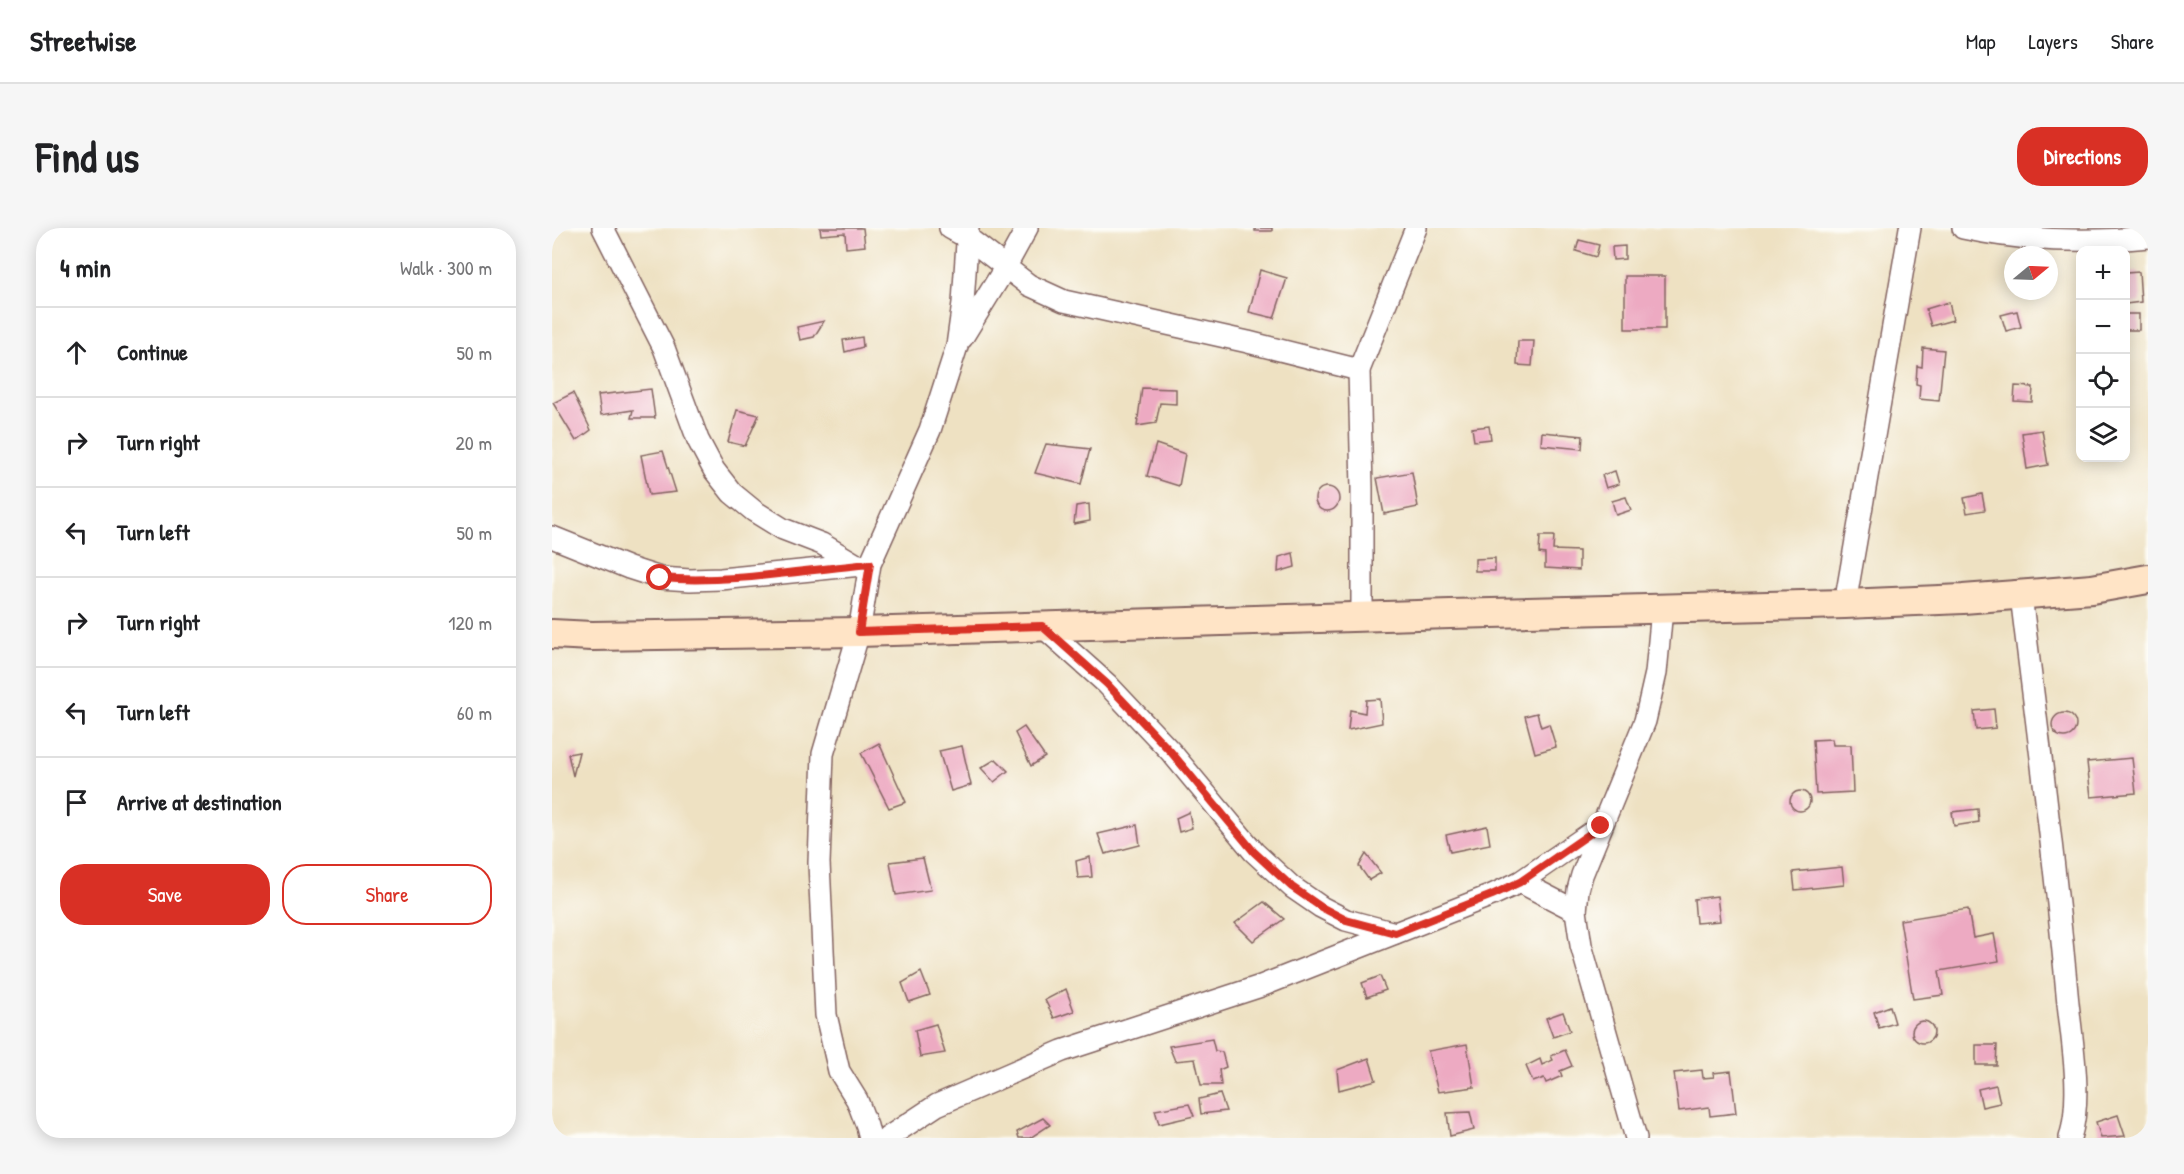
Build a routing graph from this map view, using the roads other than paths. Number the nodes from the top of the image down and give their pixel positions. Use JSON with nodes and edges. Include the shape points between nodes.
{"nodes":[{"id":1,"x":603,"y":228,"type":"edge"},
{"id":2,"x":1027,"y":228,"type":"edge"},
{"id":3,"x":1416,"y":228,"type":"edge"},
{"id":4,"x":1910,"y":228,"type":"edge"},
{"id":5,"x":1963,"y":228,"type":"edge"},
{"id":6,"x":962,"y":231,"type":"edge"},
{"id":7,"x":2148,"y":237,"type":"edge"},
{"id":8,"x":1005,"y":268,"type":"junction"},
{"id":9,"x":957,"y":346,"type":"junction"},
{"id":10,"x":1359,"y":370,"type":"junction"},
{"id":11,"x":552,"y":537,"type":"edge"},
{"id":12,"x":864,"y":565,"type":"junction"},
{"id":13,"x":2148,"y":579,"type":"edge"},
{"id":14,"x":2021,"y":595,"type":"junction"},
{"id":15,"x":1845,"y":604,"type":"junction"},
{"id":16,"x":1662,"y":609,"type":"junction"},
{"id":17,"x":1362,"y":616,"type":"junction"},
{"id":18,"x":1042,"y":626,"type":"junction"},
{"id":19,"x":859,"y":632,"type":"junction"},
{"id":20,"x":552,"y":634,"type":"edge"},
{"id":21,"x":1601,"y":826,"type":"junction"},
{"id":22,"x":1520,"y":882,"type":"junction"},
{"id":23,"x":1576,"y":911,"type":"junction"},
{"id":24,"x":1395,"y":933,"type":"junction"},
{"id":25,"x":870,"y":1138,"type":"edge"},
{"id":26,"x":887,"y":1138,"type":"edge"},
{"id":27,"x":1636,"y":1138,"type":"edge"},
{"id":28,"x":2070,"y":1138,"type":"edge"}],
"edges":[{"from":1,"to":12,"type":"street","via":[[664,348],[698,440],[714,470],[732,493],[754,511],[783,529]]},
{"from":2,"to":8,"type":"street"},
{"from":3,"to":10,"type":"street"},
{"from":4,"to":15,"type":"street"},
{"from":5,"to":7,"type":"street","via":[[2034,238]]},
{"from":6,"to":8,"type":"street"},
{"from":6,"to":9,"type":"street","via":[[963,303]]},
{"from":8,"to":9,"type":"street"},
{"from":8,"to":10,"type":"street","via":[[1029,285],[1064,301]]},
{"from":9,"to":12,"type":"street","via":[[930,430]]},
{"from":10,"to":17,"type":"street"},
{"from":11,"to":12,"type":"street","via":[[660,578],[721,579]]},
{"from":12,"to":19,"type":"street"},
{"from":13,"to":14,"type":"street"},
{"from":14,"to":15,"type":"street"},
{"from":14,"to":28,"type":"street","via":[[2076,1089],[2075,1123]]},
{"from":15,"to":16,"type":"street"},
{"from":16,"to":17,"type":"street"},
{"from":16,"to":21,"type":"street","via":[[1656,673],[1646,721]]},
{"from":17,"to":18,"type":"street"},
{"from":18,"to":19,"type":"street"},
{"from":18,"to":24,"type":"street","via":[[1107,684],[1171,752],[1254,852],[1292,887],[1346,920]]},
{"from":19,"to":20,"type":"street"},
{"from":19,"to":25,"type":"street","via":[[823,754],[819,863],[826,1015],[839,1071],[857,1100]]},
{"from":21,"to":22,"type":"street"},
{"from":21,"to":23,"type":"street","via":[[1582,875]]},
{"from":22,"to":23,"type":"street"},
{"from":22,"to":24,"type":"street"},
{"from":23,"to":27,"type":"street","via":[[1583,953]]},
{"from":24,"to":26,"type":"street","via":[[1261,986],[1062,1051],[937,1105]]}]}
